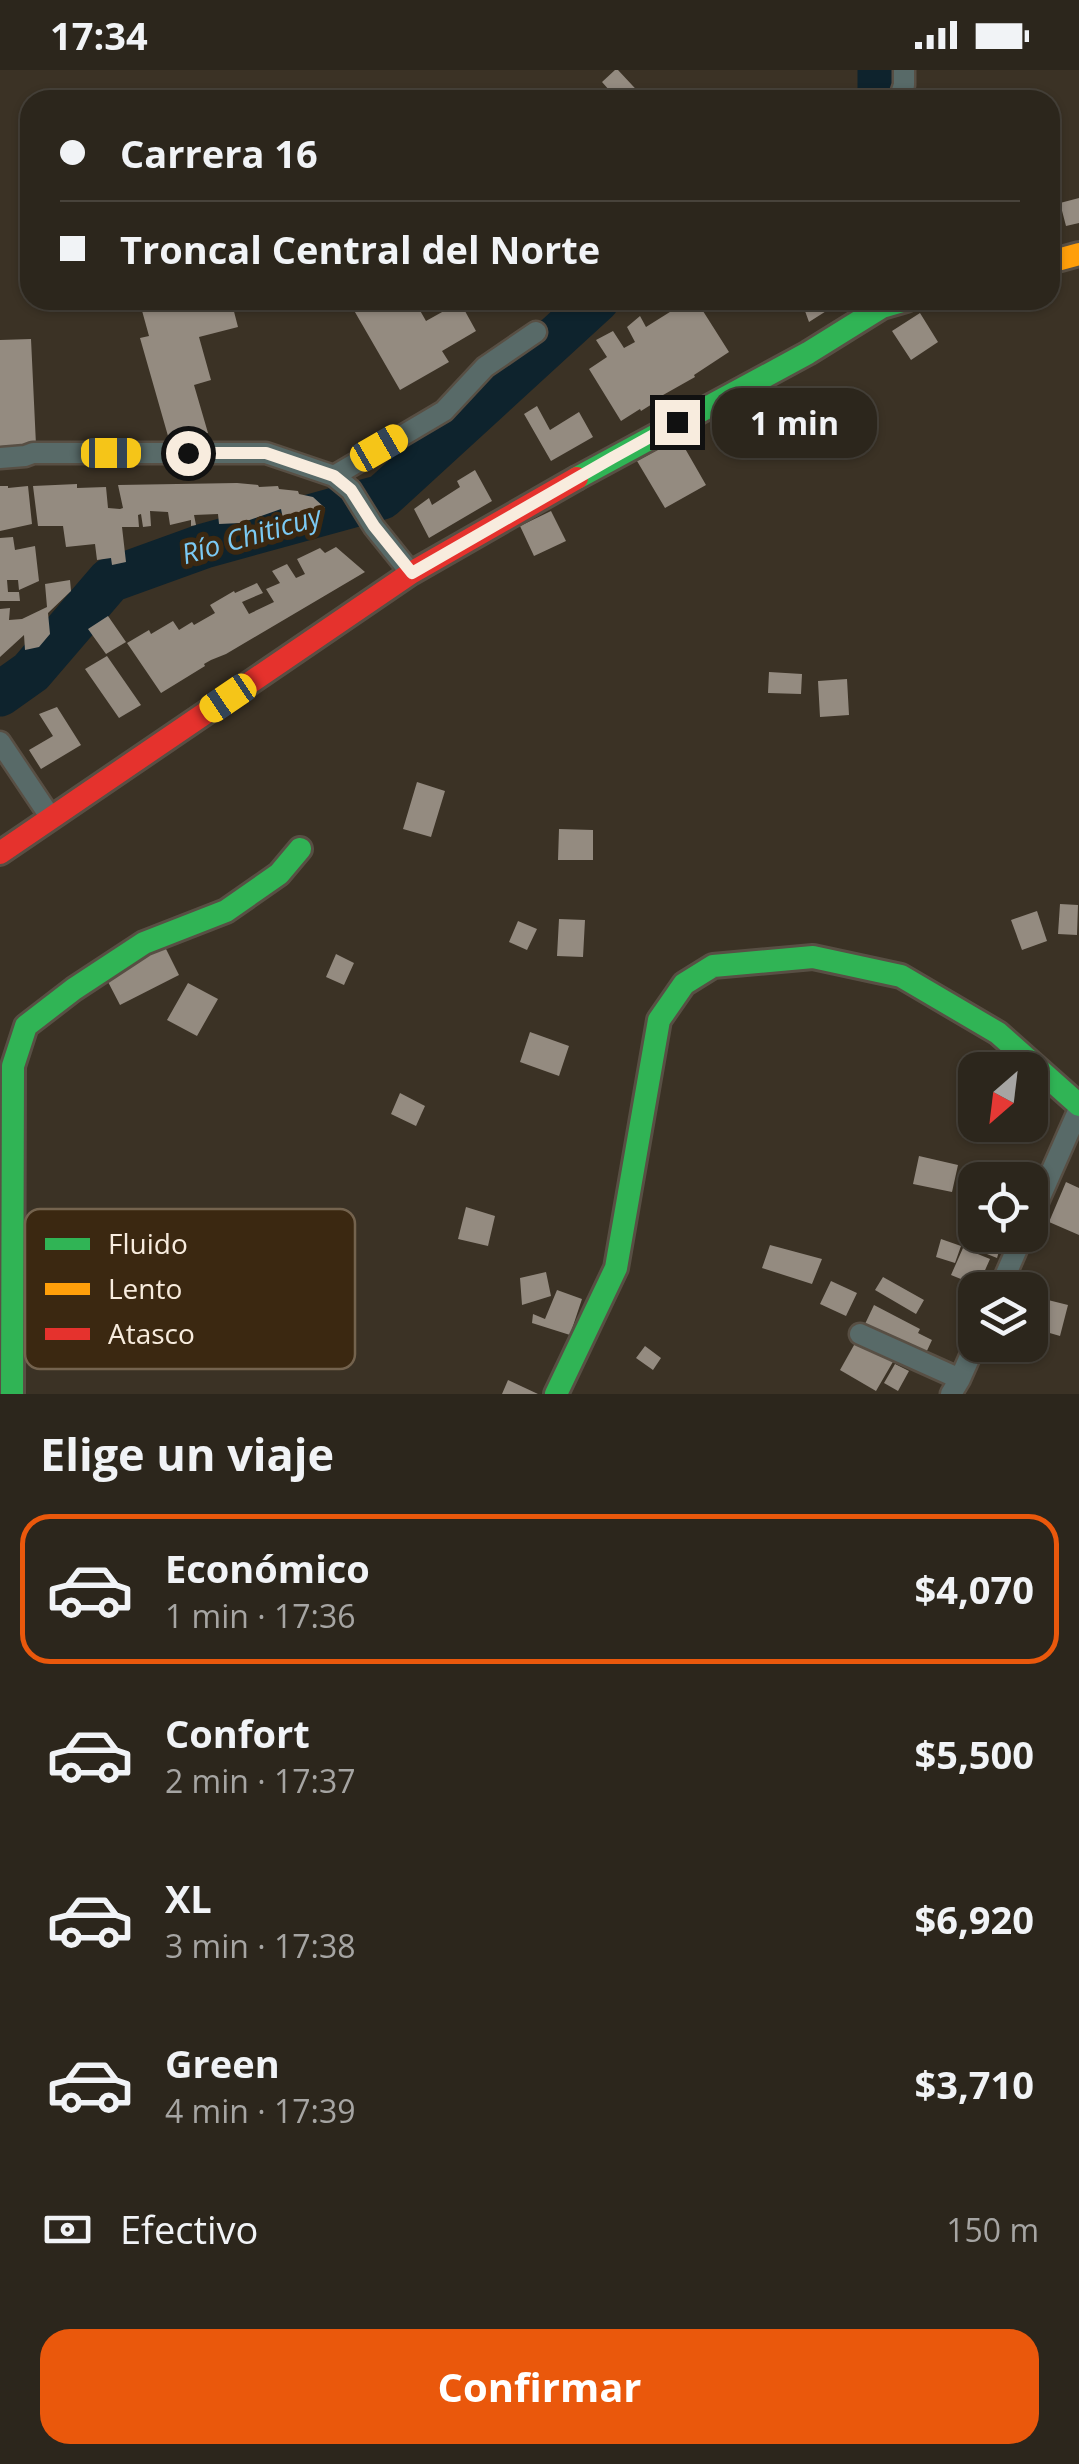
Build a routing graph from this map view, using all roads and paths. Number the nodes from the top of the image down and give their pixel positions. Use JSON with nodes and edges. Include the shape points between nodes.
{"nodes":[{"id":1,"x":871,"y":310,"type":"edge"},
{"id":2,"x":536,"y":332,"type":"dead end"},
{"id":3,"x":0,"y":458,"type":"edge"},
{"id":4,"x":334,"y":476,"type":"junction"},
{"id":5,"x":412,"y":573,"type":"junction"},
{"id":6,"x":0,"y":742,"type":"edge"},
{"id":7,"x":51,"y":818,"type":"junction"},
{"id":8,"x":300,"y":849,"type":"dead end"},
{"id":9,"x":0,"y":854,"type":"edge"},
{"id":10,"x":1079,"y":1107,"type":"edge"},
{"id":11,"x":1048,"y":1178,"type":"edge"},
{"id":12,"x":860,"y":1334,"type":"dead end"},
{"id":13,"x":967,"y":1362,"type":"edge"},
{"id":14,"x":955,"y":1386,"type":"edge"},
{"id":15,"x":12,"y":1394,"type":"edge"},
{"id":16,"x":556,"y":1394,"type":"edge"}],
"edges":[{"from":1,"to":5,"type":"main road","via":[[808,353]]},
{"from":2,"to":4,"type":"street","via":[[485,367],[444,411]]},
{"from":3,"to":4,"type":"street","via":[[266,453]]},
{"from":4,"to":5,"type":"street"},
{"from":5,"to":7,"type":"main road"},
{"from":6,"to":7,"type":"street"},
{"from":7,"to":9,"type":"main road"},
{"from":8,"to":15,"type":"main road","via":[[280,874],[226,912],[144,943],[26,1026],[12,1066]]},
{"from":10,"to":11,"type":"street"},
{"from":10,"to":16,"type":"main road","via":[[998,1034],[901,976],[813,957],[713,966],[684,984],[659,1020],[616,1268]]},
{"from":12,"to":14,"type":"street"},
{"from":13,"to":14,"type":"street"}]}
